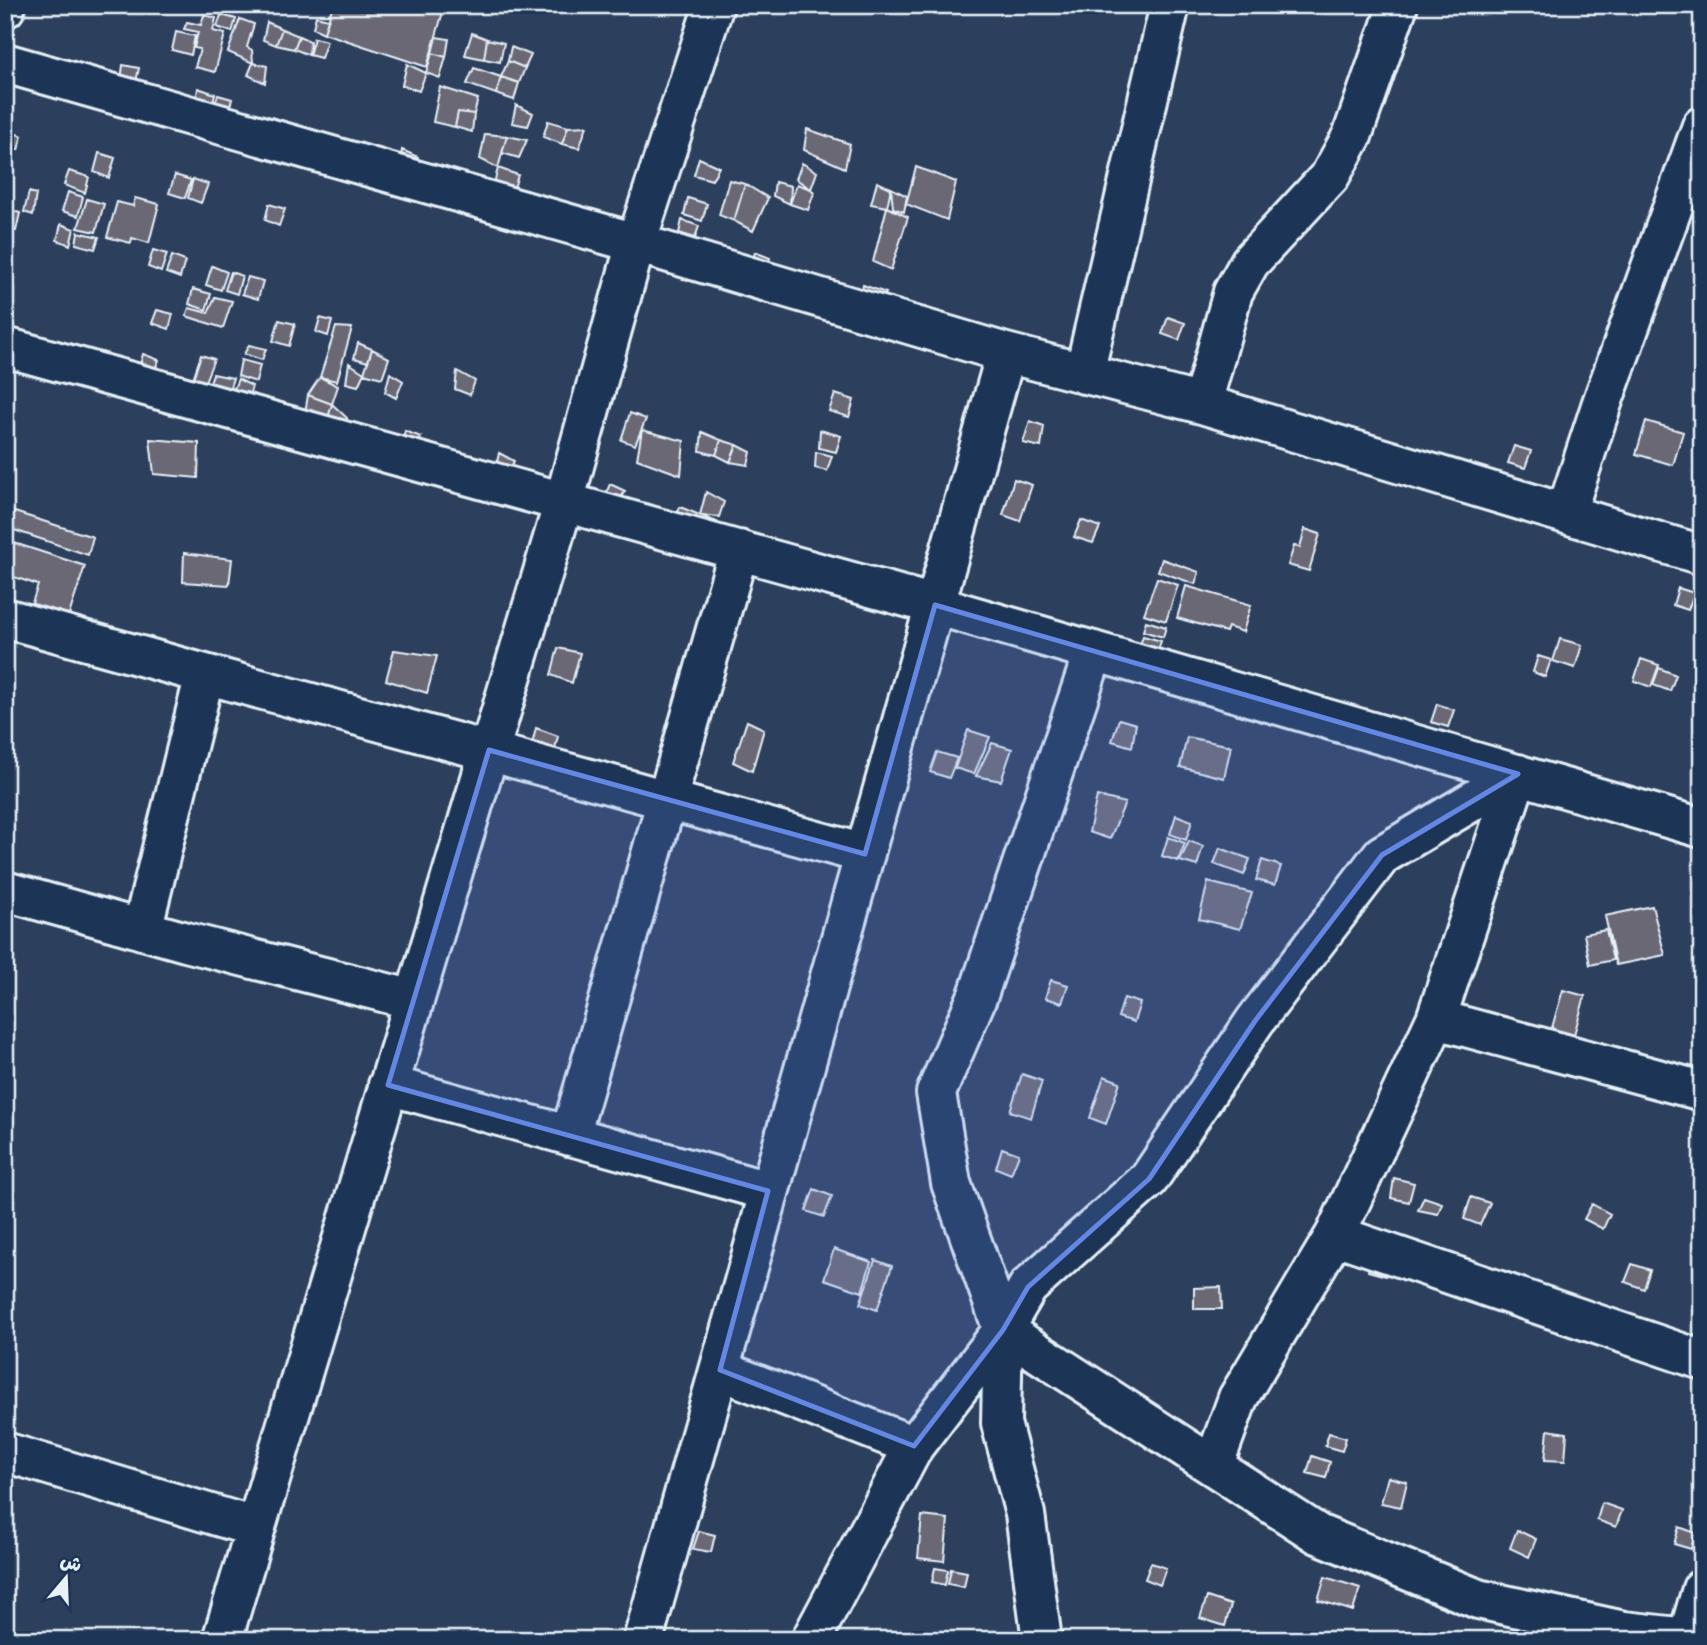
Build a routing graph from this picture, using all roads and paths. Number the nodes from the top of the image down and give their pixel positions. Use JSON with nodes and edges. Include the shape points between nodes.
{"nodes":[{"id":1,"x":714,"y":5,"type":"edge"},
{"id":2,"x":1170,"y":5,"type":"edge"},
{"id":3,"x":1398,"y":5,"type":"edge"},
{"id":4,"x":5,"y":63,"type":"edge"},
{"id":5,"x":1702,"y":126,"type":"edge"},
{"id":6,"x":636,"y":243,"type":"junction"},
{"id":7,"x":5,"y":347,"type":"edge"},
{"id":8,"x":1006,"y":353,"type":"junction"},
{"id":9,"x":1084,"y":374,"type":"junction"},
{"id":10,"x":1202,"y":404,"type":"junction"},
{"id":11,"x":564,"y":502,"type":"junction"},
{"id":12,"x":1566,"y":513,"type":"junction"},
{"id":13,"x":739,"y":550,"type":"junction"},
{"id":14,"x":1702,"y":555,"type":"edge"},
{"id":15,"x":935,"y":605,"type":"junction"},
{"id":16,"x":5,"y":618,"type":"edge"},
{"id":17,"x":1094,"y":651,"type":"junction"},
{"id":18,"x":205,"y":674,"type":"junction"},
{"id":19,"x":489,"y":750,"type":"junction"},
{"id":20,"x":1518,"y":774,"type":"junction"},
{"id":21,"x":668,"y":799,"type":"junction"},
{"id":22,"x":1702,"y":828,"type":"edge"},
{"id":23,"x":864,"y":854,"type":"junction"},
{"id":24,"x":5,"y":891,"type":"edge"},
{"id":25,"x":142,"y":930,"type":"junction"},
{"id":26,"x":414,"y":1000,"type":"junction"},
{"id":27,"x":1436,"y":1019,"type":"junction"},
{"id":28,"x":388,"y":1085,"type":"junction"},
{"id":29,"x":1702,"y":1091,"type":"edge"},
{"id":30,"x":570,"y":1136,"type":"junction"},
{"id":31,"x":768,"y":1191,"type":"junction"},
{"id":32,"x":1335,"y":1235,"type":"junction"},
{"id":33,"x":1003,"y":1330,"type":"junction"},
{"id":34,"x":1702,"y":1360,"type":"edge"},
{"id":35,"x":720,"y":1370,"type":"junction"},
{"id":36,"x":914,"y":1446,"type":"junction"},
{"id":37,"x":5,"y":1452,"type":"edge"},
{"id":38,"x":1214,"y":1464,"type":"junction"},
{"id":39,"x":254,"y":1528,"type":"junction"},
{"id":40,"x":1702,"y":1589,"type":"edge"},
{"id":41,"x":1692,"y":1638,"type":"edge"},
{"id":42,"x":222,"y":1640,"type":"edge"},
{"id":43,"x":643,"y":1640,"type":"edge"},
{"id":44,"x":811,"y":1640,"type":"edge"},
{"id":45,"x":1042,"y":1640,"type":"edge"}],
"edges":[{"from":1,"to":6,"type":"street"},
{"from":2,"to":9,"type":"street"},
{"from":3,"to":10,"type":"street","via":[[1352,136],[1330,176],[1250,262],[1233,292]]},
{"from":4,"to":6,"type":"street"},
{"from":5,"to":12,"type":"street"},
{"from":6,"to":8,"type":"street"},
{"from":6,"to":11,"type":"street"},
{"from":7,"to":11,"type":"street"},
{"from":8,"to":9,"type":"street"},
{"from":8,"to":15,"type":"street"},
{"from":9,"to":10,"type":"street"},
{"from":10,"to":12,"type":"street"},
{"from":11,"to":13,"type":"street"},
{"from":11,"to":19,"type":"street"},
{"from":12,"to":14,"type":"street"},
{"from":13,"to":15,"type":"street"},
{"from":13,"to":21,"type":"street"},
{"from":15,"to":17,"type":"street"},
{"from":15,"to":23,"type":"street"},
{"from":16,"to":18,"type":"street"},
{"from":17,"to":20,"type":"street"},
{"from":17,"to":33,"type":"street","via":[[978,995],[936,1093],[951,1183]]},
{"from":18,"to":19,"type":"street"},
{"from":18,"to":25,"type":"street"},
{"from":19,"to":21,"type":"street"},
{"from":19,"to":26,"type":"street"},
{"from":20,"to":22,"type":"street"},
{"from":20,"to":27,"type":"street"},
{"from":20,"to":33,"type":"street","via":[[1382,855],[1255,1021],[1149,1179],[1028,1287]]},
{"from":21,"to":23,"type":"street"},
{"from":21,"to":30,"type":"street"},
{"from":23,"to":31,"type":"street"},
{"from":24,"to":25,"type":"street"},
{"from":25,"to":26,"type":"street"},
{"from":26,"to":28,"type":"street"},
{"from":27,"to":29,"type":"street"},
{"from":27,"to":32,"type":"street"},
{"from":28,"to":30,"type":"street"},
{"from":28,"to":39,"type":"street"},
{"from":30,"to":31,"type":"street"},
{"from":31,"to":35,"type":"street"},
{"from":32,"to":34,"type":"street"},
{"from":32,"to":38,"type":"street","via":[[1238,1398]]},
{"from":33,"to":36,"type":"street"},
{"from":33,"to":38,"type":"street"},
{"from":33,"to":45,"type":"street","via":[[1001,1423],[1024,1514]]},
{"from":35,"to":36,"type":"street"},
{"from":35,"to":43,"type":"street"},
{"from":36,"to":44,"type":"street"},
{"from":37,"to":39,"type":"street"},
{"from":38,"to":41,"type":"street","via":[[1318,1534],[1478,1599],[1624,1630]]},
{"from":39,"to":42,"type":"street"},
{"from":40,"to":41,"type":"street"}]}
